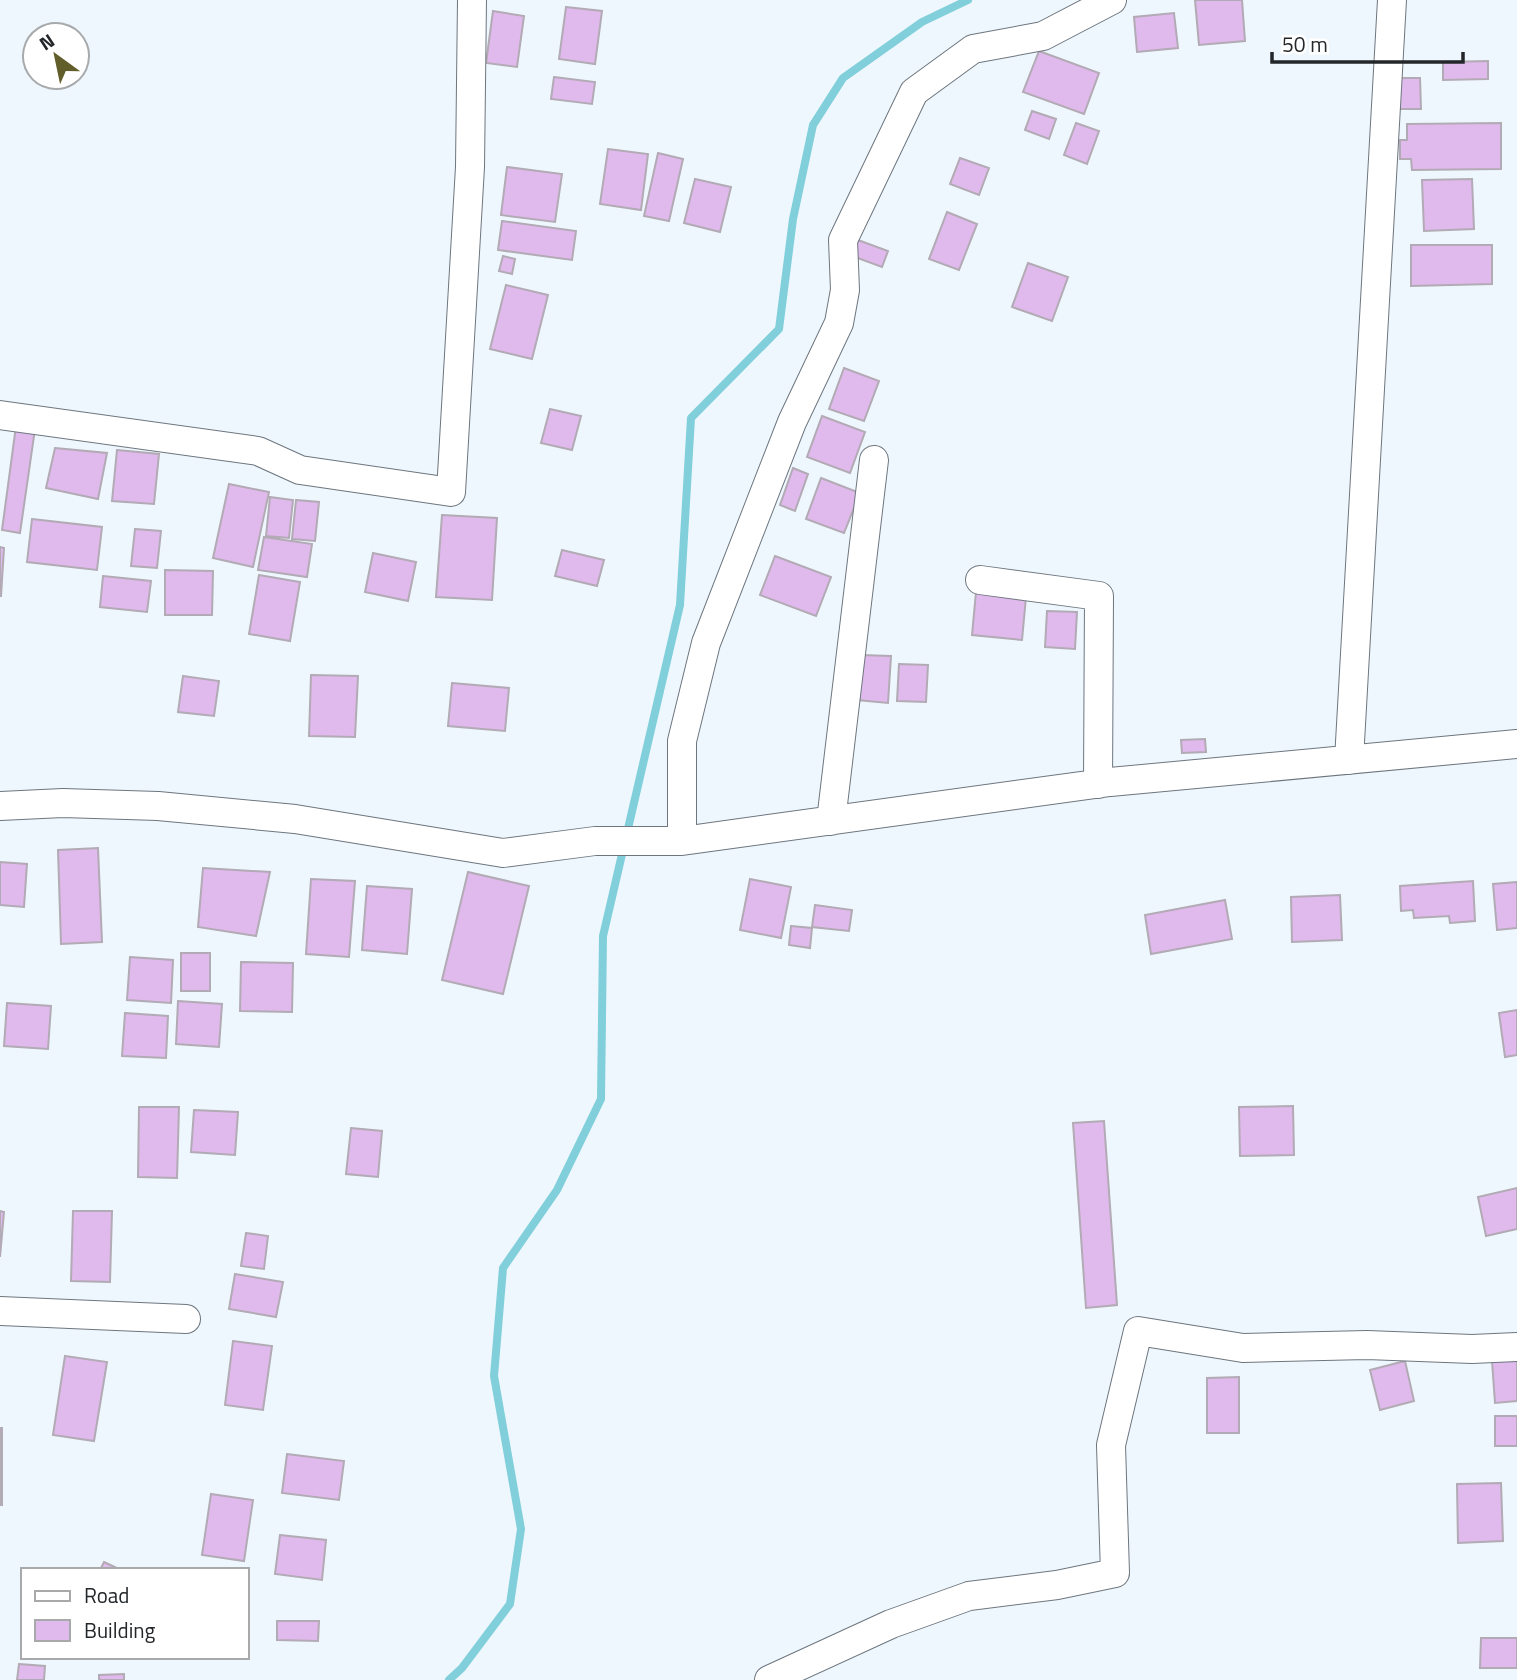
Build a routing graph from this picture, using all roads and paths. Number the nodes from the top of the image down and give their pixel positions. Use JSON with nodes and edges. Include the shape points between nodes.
{"nodes":[{"id":1,"x":472,"y":0,"type":"edge"},
{"id":2,"x":1112,"y":0,"type":"edge"},
{"id":3,"x":1392,"y":0,"type":"edge"},
{"id":4,"x":0,"y":415,"type":"edge"},
{"id":5,"x":874,"y":460,"type":"dead end"},
{"id":6,"x":980,"y":580,"type":"dead end"},
{"id":7,"x":1517,"y":744,"type":"edge"},
{"id":8,"x":1349,"y":760,"type":"junction"},
{"id":9,"x":1098,"y":784,"type":"junction"},
{"id":10,"x":0,"y":806,"type":"edge"},
{"id":11,"x":831,"y":821,"type":"junction"},
{"id":12,"x":682,"y":841,"type":"junction"},
{"id":13,"x":0,"y":1311,"type":"edge"},
{"id":14,"x":186,"y":1319,"type":"dead end"},
{"id":15,"x":1517,"y":1347,"type":"edge"},
{"id":16,"x":769,"y":1680,"type":"edge"}],
"edges":[{"from":1,"to":4,"type":"street","via":[[470,167],[452,492],[300,470],[258,451]]},
{"from":2,"to":12,"type":"street","via":[[1042,36],[972,49],[914,92],[843,240],[845,290],[839,323],[792,422],[706,643],[682,741]]},
{"from":3,"to":8,"type":"street"},
{"from":5,"to":11,"type":"street"},
{"from":6,"to":9,"type":"street","via":[[1099,596]]},
{"from":7,"to":8,"type":"street"},
{"from":8,"to":9,"type":"street"},
{"from":9,"to":11,"type":"street"},
{"from":10,"to":12,"type":"street","via":[[158,807],[295,819],[503,853],[595,841]]},
{"from":11,"to":12,"type":"street"},
{"from":13,"to":14,"type":"street"},
{"from":15,"to":16,"type":"street","via":[[1243,1348],[1139,1331],[1111,1445],[1115,1573],[969,1596],[891,1624]]}]}
